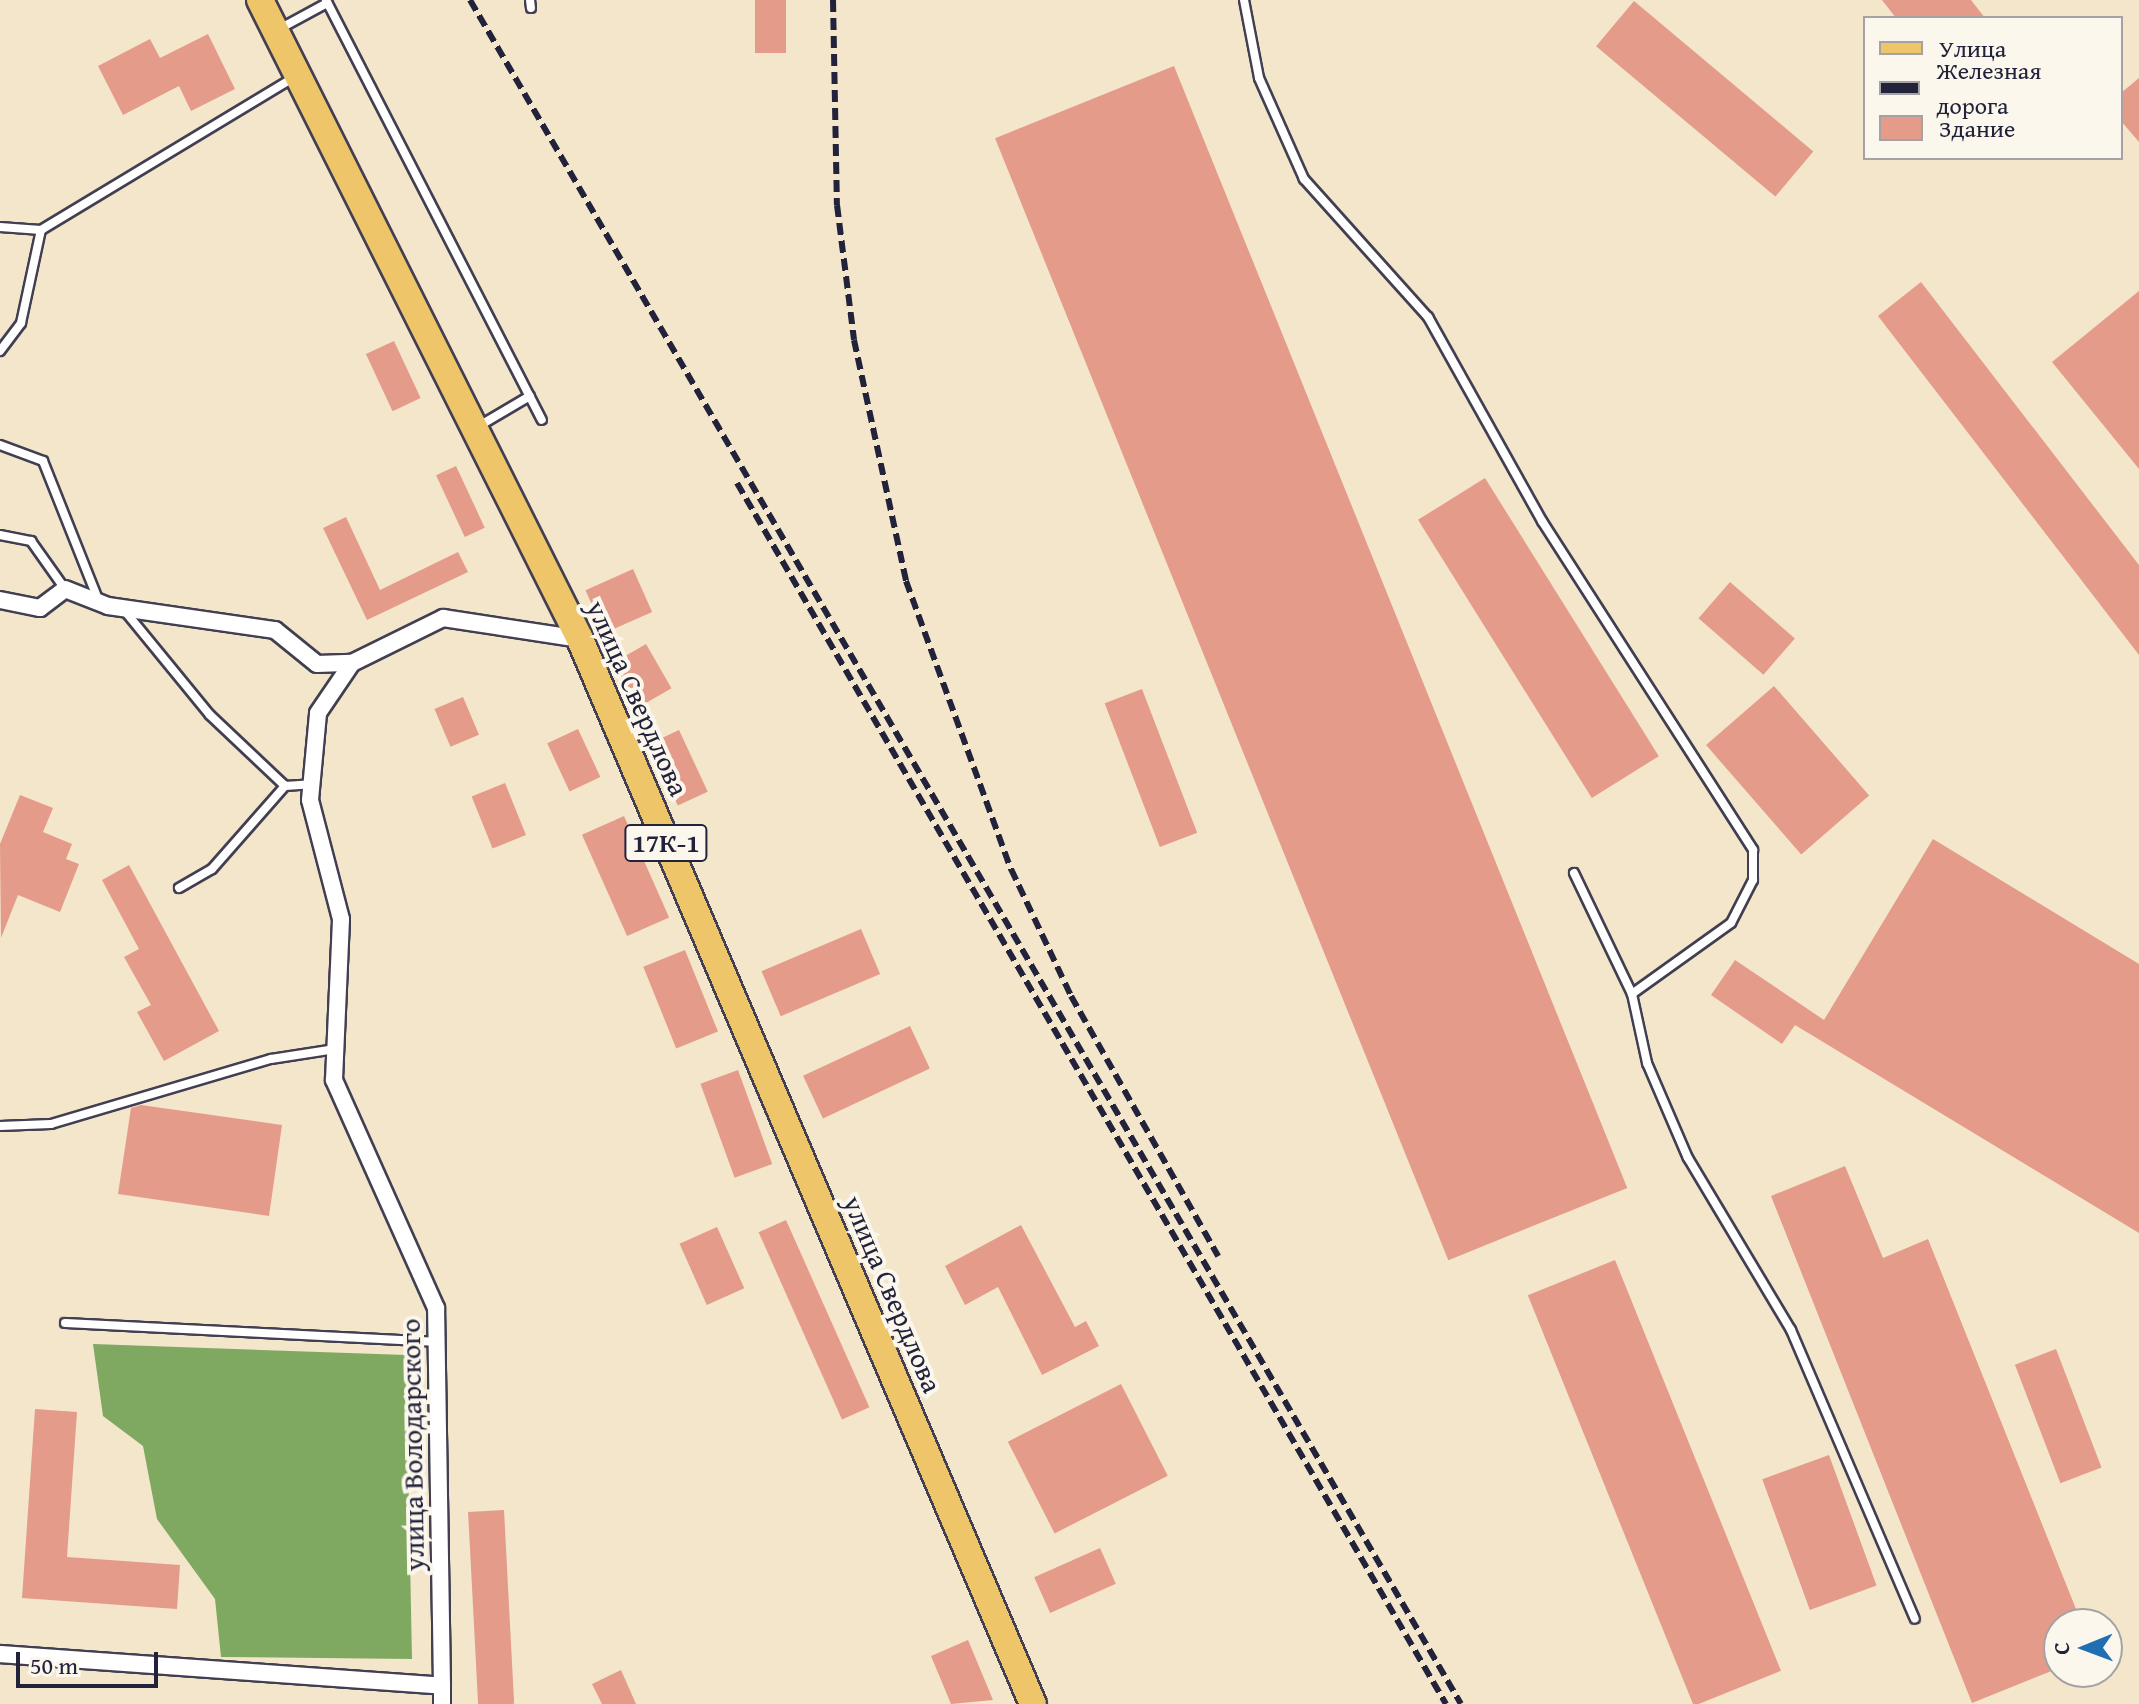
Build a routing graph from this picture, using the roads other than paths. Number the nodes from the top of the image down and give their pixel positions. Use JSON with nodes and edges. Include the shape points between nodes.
{"nodes":[{"id":1,"x":260,"y":0,"type":"edge"},
{"id":2,"x":1244,"y":0,"type":"edge"},
{"id":3,"x":327,"y":2,"type":"edge"},
{"id":4,"x":276,"y":31,"type":"junction"},
{"id":5,"x":297,"y":75,"type":"junction"},
{"id":6,"x":1,"y":225,"type":"edge"},
{"id":7,"x":41,"y":230,"type":"junction"},
{"id":8,"x":0,"y":351,"type":"edge"},
{"id":9,"x":530,"y":396,"type":"junction"},
{"id":10,"x":542,"y":420,"type":"dead end"},
{"id":11,"x":474,"y":429,"type":"junction"},
{"id":12,"x":0,"y":445,"type":"edge"},
{"id":13,"x":0,"y":535,"type":"edge"},
{"id":14,"x":65,"y":589,"type":"junction"},
{"id":15,"x":0,"y":600,"type":"edge"},
{"id":16,"x":99,"y":603,"type":"junction"},
{"id":17,"x":122,"y":609,"type":"junction"},
{"id":18,"x":580,"y":639,"type":"junction"},
{"id":19,"x":352,"y":663,"type":"junction"},
{"id":20,"x":311,"y":784,"type":"junction"},
{"id":21,"x":285,"y":786,"type":"junction"},
{"id":22,"x":1574,"y":873,"type":"dead end"},
{"id":23,"x":179,"y":888,"type":"dead end"},
{"id":24,"x":1632,"y":994,"type":"junction"},
{"id":25,"x":336,"y":1049,"type":"junction"},
{"id":26,"x":0,"y":1126,"type":"edge"},
{"id":27,"x":65,"y":1323,"type":"dead end"},
{"id":28,"x":437,"y":1342,"type":"junction"},
{"id":29,"x":1915,"y":1619,"type":"dead end"},
{"id":30,"x":0,"y":1654,"type":"edge"},
{"id":31,"x":442,"y":1686,"type":"junction"},
{"id":32,"x":442,"y":1704,"type":"edge"},
{"id":33,"x":1033,"y":1704,"type":"edge"}],
"edges":[{"from":1,"to":4,"type":"main road","name":"улица Свердлова","number":"17К-1"},
{"from":2,"to":24,"type":"lane","via":[[1259,78],[1304,179],[1428,317],[1542,521],[1753,850],[1753,880],[1731,923]]},
{"from":3,"to":4,"type":"lane"},
{"from":3,"to":9,"type":"lane"},
{"from":4,"to":5,"type":"main road","name":"улица Свердлова","number":"17К-1"},
{"from":5,"to":7,"type":"lane"},
{"from":5,"to":11,"type":"main road","name":"улица Свердлова","number":"17К-1"},
{"from":6,"to":7,"type":"lane"},
{"from":7,"to":8,"type":"lane","via":[[21,323]]},
{"from":9,"to":10,"type":"lane"},
{"from":9,"to":11,"type":"lane"},
{"from":11,"to":18,"type":"main road","name":"улица Свердлова","number":"17К-1"},
{"from":12,"to":16,"type":"lane","via":[[43,461]]},
{"from":13,"to":14,"type":"lane","via":[[31,541]]},
{"from":14,"to":15,"type":"street","via":[[40,608]]},
{"from":14,"to":16,"type":"street"},
{"from":16,"to":17,"type":"street"},
{"from":17,"to":19,"type":"street","via":[[275,630],[317,664]]},
{"from":17,"to":21,"type":"lane","via":[[210,715]]},
{"from":18,"to":19,"type":"street","name":"улица Володарского","via":[[443,618]]},
{"from":18,"to":33,"type":"main road","name":"улица Свердлова","number":"17К-1"},
{"from":19,"to":20,"type":"street","name":"улица Володарского","via":[[318,713]]},
{"from":20,"to":21,"type":"lane"},
{"from":20,"to":25,"type":"street","name":"улица Володарского","via":[[341,919]]},
{"from":21,"to":23,"type":"lane","via":[[212,869]]},
{"from":22,"to":24,"type":"lane"},
{"from":24,"to":29,"type":"lane","via":[[1647,1063],[1688,1158],[1791,1330]]},
{"from":25,"to":26,"type":"lane","via":[[271,1059],[51,1124]]},
{"from":25,"to":28,"type":"street","name":"улица Володарского","via":[[334,1080],[436,1308]]},
{"from":27,"to":28,"type":"lane"},
{"from":28,"to":31,"type":"street","name":"улица Володарского"},
{"from":30,"to":31,"type":"street"},
{"from":31,"to":32,"type":"street","name":"улица Володарского"}]}
